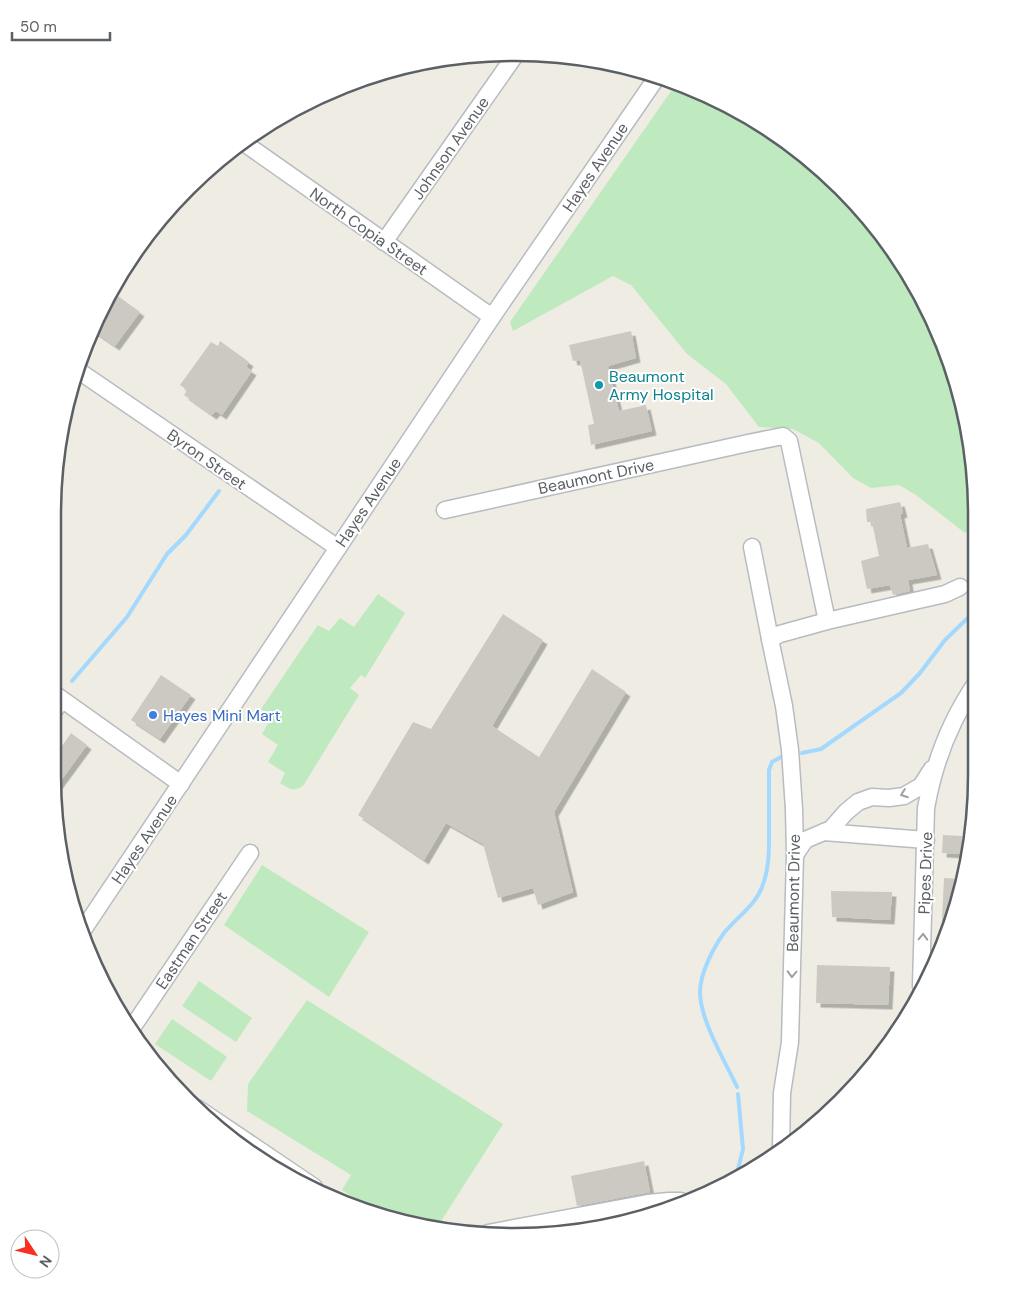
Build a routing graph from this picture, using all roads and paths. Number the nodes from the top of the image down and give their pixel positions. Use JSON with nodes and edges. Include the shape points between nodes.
{"nodes":[{"id":1,"x":511,"y":61,"type":"edge"},
{"id":2,"x":653,"y":83,"type":"edge"},
{"id":3,"x":250,"y":147,"type":"edge"},
{"id":4,"x":384,"y":242,"type":"junction"},
{"id":5,"x":492,"y":317,"type":"junction"},
{"id":6,"x":84,"y":374,"type":"edge"},
{"id":7,"x":445,"y":510,"type":"dead end"},
{"id":8,"x":752,"y":547,"type":"dead end"},
{"id":9,"x":338,"y":548,"type":"junction"},
{"id":10,"x":960,"y":587,"type":"dead end"},
{"id":11,"x":827,"y":621,"type":"junction"},
{"id":12,"x":770,"y":639,"type":"junction"},
{"id":13,"x":968,"y":696,"type":"edge"},
{"id":14,"x":61,"y":705,"type":"edge"},
{"id":15,"x":937,"y":761,"type":"junction"},
{"id":16,"x":181,"y":784,"type":"junction"},
{"id":17,"x":824,"y":832,"type":"junction"},
{"id":18,"x":926,"y":840,"type":"junction"},
{"id":19,"x":250,"y":852,"type":"dead end"},
{"id":20,"x":796,"y":855,"type":"junction"},
{"id":21,"x":87,"y":924,"type":"edge"},
{"id":22,"x":921,"y":974,"type":"edge"},
{"id":23,"x":136,"y":1022,"type":"edge"},
{"id":24,"x":781,"y":1140,"type":"edge"},
{"id":25,"x":667,"y":1201,"type":"edge"},
{"id":26,"x":515,"y":1228,"type":"edge"}],
"edges":[{"from":1,"to":4,"type":"street","name":"Johnson Avenue"},
{"from":2,"to":5,"type":"street","name":"Hayes Avenue"},
{"from":3,"to":4,"type":"street","name":"North Copia Street"},
{"from":4,"to":5,"type":"street","name":"North Copia Street"},
{"from":5,"to":9,"type":"street","name":"Hayes Avenue"},
{"from":6,"to":9,"type":"street","name":"Byron Street"},
{"from":7,"to":11,"type":"street","name":"Beaumont Drive","via":[[783,436],[789,441]]},
{"from":8,"to":12,"type":"street","name":"Beaumont Drive"},
{"from":9,"to":16,"type":"street","name":"Hayes Avenue"},
{"from":10,"to":11,"type":"street","via":[[945,594]]},
{"from":11,"to":12,"type":"street"},
{"from":12,"to":20,"type":"street","name":"Beaumont Drive","via":[[790,750]]},
{"from":13,"to":15,"type":"street","name":"Pipes Drive","via":[[946,736]]},
{"from":14,"to":16,"type":"street"},
{"from":15,"to":17,"type":"street","name":"Pipes Drive","one_way":true,"via":[[921,786],[904,796],[872,797],[858,802]]},
{"from":15,"to":18,"type":"street","name":"Pipes Drive","via":[[926,808]]},
{"from":16,"to":21,"type":"street","name":"Hayes Avenue"},
{"from":17,"to":18,"type":"street"},
{"from":17,"to":20,"type":"street","name":"Pipes Drive","via":[[805,840]]},
{"from":22,"to":18,"type":"street","name":"Pipes Drive","one_way":true},
{"from":19,"to":23,"type":"street","name":"Eastman Street"},
{"from":20,"to":24,"type":"street","name":"Beaumont Drive","one_way":true,"via":[[790,1042],[782,1093]]},
{"from":25,"to":26,"type":"street"}]}
